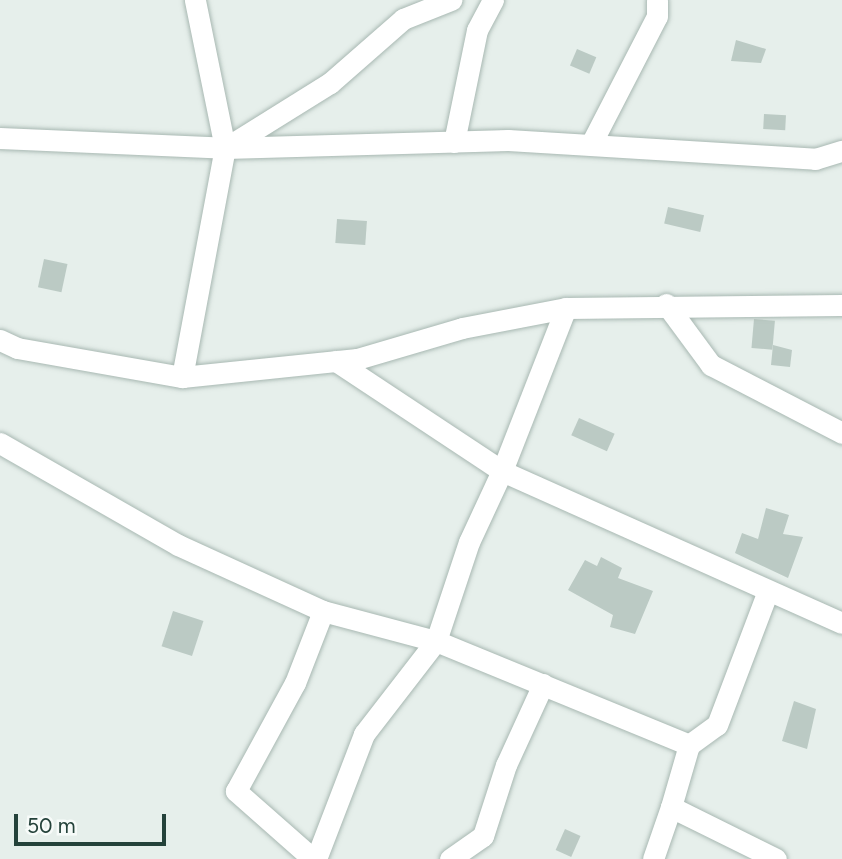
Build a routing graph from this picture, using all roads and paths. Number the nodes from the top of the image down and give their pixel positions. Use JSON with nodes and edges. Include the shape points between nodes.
{"nodes":[{"id":1,"x":195,"y":0,"type":"edge"},
{"id":2,"x":451,"y":0,"type":"edge"},
{"id":3,"x":493,"y":0,"type":"edge"},
{"id":4,"x":657,"y":0,"type":"edge"},
{"id":5,"x":0,"y":138,"type":"edge"},
{"id":6,"x":454,"y":142,"type":"junction"},
{"id":7,"x":591,"y":144,"type":"junction"},
{"id":8,"x":225,"y":148,"type":"junction"},
{"id":9,"x":842,"y":151,"type":"edge"},
{"id":10,"x":666,"y":304,"type":"junction"},
{"id":11,"x":842,"y":305,"type":"edge"},
{"id":12,"x":566,"y":308,"type":"junction"},
{"id":13,"x":0,"y":340,"type":"edge"},
{"id":14,"x":336,"y":361,"type":"junction"},
{"id":15,"x":182,"y":377,"type":"junction"},
{"id":16,"x":842,"y":433,"type":"edge"},
{"id":17,"x":0,"y":443,"type":"edge"},
{"id":18,"x":502,"y":471,"type":"junction"},
{"id":19,"x":768,"y":591,"type":"junction"},
{"id":20,"x":323,"y":611,"type":"junction"},
{"id":21,"x":842,"y":623,"type":"edge"},
{"id":22,"x":436,"y":641,"type":"junction"},
{"id":23,"x":543,"y":684,"type":"junction"},
{"id":24,"x":689,"y":745,"type":"junction"},
{"id":25,"x":671,"y":807,"type":"junction"},
{"id":26,"x":314,"y":859,"type":"edge"},
{"id":27,"x":450,"y":859,"type":"edge"},
{"id":28,"x":653,"y":859,"type":"edge"},
{"id":29,"x":776,"y":859,"type":"edge"}],
"edges":[{"from":1,"to":8,"type":"street"},
{"from":2,"to":8,"type":"street","via":[[403,19],[330,83]]},
{"from":3,"to":6,"type":"street","via":[[477,30]]},
{"from":4,"to":7,"type":"street","via":[[657,16]]},
{"from":5,"to":8,"type":"street"},
{"from":6,"to":7,"type":"street"},
{"from":6,"to":8,"type":"street"},
{"from":7,"to":9,"type":"street","via":[[815,159]]},
{"from":8,"to":15,"type":"street"},
{"from":10,"to":11,"type":"street"},
{"from":10,"to":12,"type":"street"},
{"from":10,"to":16,"type":"street","via":[[711,365]]},
{"from":12,"to":14,"type":"street","via":[[462,328]]},
{"from":12,"to":18,"type":"street"},
{"from":13,"to":15,"type":"street","via":[[17,348]]},
{"from":14,"to":15,"type":"street"},
{"from":14,"to":18,"type":"street"},
{"from":17,"to":20,"type":"street","via":[[178,545]]},
{"from":18,"to":19,"type":"street"},
{"from":18,"to":22,"type":"street","via":[[469,541]]},
{"from":19,"to":21,"type":"street"},
{"from":19,"to":24,"type":"street","via":[[717,725]]},
{"from":20,"to":22,"type":"street"},
{"from":20,"to":26,"type":"street","via":[[295,683],[236,792]]},
{"from":22,"to":23,"type":"street"},
{"from":22,"to":26,"type":"street","via":[[364,734]]},
{"from":23,"to":24,"type":"street"},
{"from":23,"to":27,"type":"street","via":[[506,765],[483,836]]},
{"from":24,"to":25,"type":"street"},
{"from":25,"to":28,"type":"street"},
{"from":25,"to":29,"type":"street"}]}
